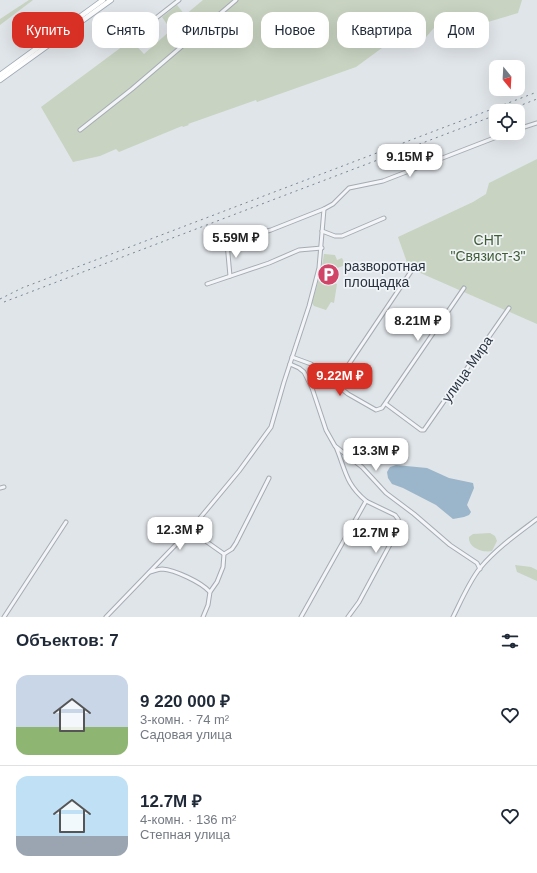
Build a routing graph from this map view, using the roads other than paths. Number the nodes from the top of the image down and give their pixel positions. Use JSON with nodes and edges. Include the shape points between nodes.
{"nodes":[{"id":1,"x":103,"y":0,"type":"edge"},
{"id":2,"x":111,"y":0,"type":"edge"},
{"id":3,"x":179,"y":0,"type":"edge"},
{"id":4,"x":236,"y":0,"type":"edge"},
{"id":5,"x":159,"y":16,"type":"edge"},
{"id":6,"x":0,"y":75,"type":"edge"},
{"id":7,"x":0,"y":80,"type":"edge"},
{"id":8,"x":537,"y":123,"type":"edge"},
{"id":9,"x":525,"y":127,"type":"edge"},
{"id":10,"x":80,"y":130,"type":"dead end"},
{"id":11,"x":489,"y":140,"type":"edge"},
{"id":12,"x":324,"y":209,"type":"junction"},
{"id":13,"x":384,"y":218,"type":"dead end"},
{"id":14,"x":322,"y":231,"type":"junction"},
{"id":15,"x":322,"y":248,"type":"junction"},
{"id":16,"x":414,"y":267,"type":"dead end"},
{"id":17,"x":230,"y":276,"type":"junction"},
{"id":18,"x":208,"y":284,"type":"dead end"},
{"id":19,"x":464,"y":288,"type":"dead end"},
{"id":20,"x":509,"y":308,"type":"dead end"},
{"id":21,"x":292,"y":357,"type":"junction"},
{"id":22,"x":290,"y":364,"type":"junction"},
{"id":23,"x":333,"y":381,"type":"junction"},
{"id":24,"x":386,"y":404,"type":"junction"},
{"id":25,"x":335,"y":446,"type":"junction"},
{"id":26,"x":269,"y":478,"type":"dead end"},
{"id":27,"x":366,"y":501,"type":"junction"},
{"id":28,"x":537,"y":519,"type":"edge"},
{"id":29,"x":66,"y":522,"type":"dead end"},
{"id":30,"x":190,"y":530,"type":"junction"},
{"id":31,"x":224,"y":554,"type":"junction"},
{"id":32,"x":480,"y":568,"type":"junction"},
{"id":33,"x":148,"y":572,"type":"junction"},
{"id":34,"x":210,"y":592,"type":"junction"},
{"id":35,"x":4,"y":617,"type":"edge"},
{"id":36,"x":106,"y":617,"type":"edge"},
{"id":37,"x":203,"y":617,"type":"edge"},
{"id":38,"x":301,"y":617,"type":"edge"},
{"id":39,"x":348,"y":617,"type":"edge"},
{"id":40,"x":453,"y":617,"type":"edge"}],
"edges":[{"from":1,"to":6,"type":"main road"},
{"from":2,"to":7,"type":"main road"},
{"from":3,"to":5,"type":"street"},
{"from":4,"to":10,"type":"street"},
{"from":8,"to":9,"type":"street"},
{"from":11,"to":12,"type":"street","via":[[382,181],[349,188]]},
{"from":12,"to":14,"type":"street"},
{"from":12,"to":17,"type":"street","via":[[271,230],[227,243]]},
{"from":13,"to":14,"type":"street","via":[[342,236]]},
{"from":14,"to":15,"type":"street"},
{"from":15,"to":17,"type":"street","via":[[299,250]]},
{"from":15,"to":21,"type":"street","via":[[309,306]]},
{"from":16,"to":23,"type":"street","via":[[345,370]]},
{"from":17,"to":18,"type":"street"},
{"from":19,"to":24,"type":"street"},
{"from":20,"to":24,"type":"street","name":"улица Мира","via":[[424,430]]},
{"from":21,"to":22,"type":"street"},
{"from":21,"to":23,"type":"street","via":[[311,364]]},
{"from":22,"to":25,"type":"street","via":[[304,372],[326,430]]},
{"from":22,"to":30,"type":"street","via":[[271,427],[239,472]]},
{"from":23,"to":24,"type":"street","via":[[348,394],[376,410]]},
{"from":25,"to":27,"type":"street","via":[[349,483]]},
{"from":25,"to":32,"type":"street","via":[[362,468],[386,493],[450,545],[477,563]]},
{"from":26,"to":31,"type":"street","via":[[236,543]]},
{"from":27,"to":38,"type":"street"},
{"from":27,"to":39,"type":"street","via":[[395,515],[400,526],[359,602]]},
{"from":28,"to":32,"type":"street","via":[[504,544]]},
{"from":29,"to":35,"type":"street"},
{"from":30,"to":31,"type":"street"},
{"from":30,"to":33,"type":"street"},
{"from":31,"to":34,"type":"street","via":[[220,575]]},
{"from":32,"to":40,"type":"street"},
{"from":33,"to":34,"type":"street","via":[[160,569],[172,572],[205,586]]},
{"from":33,"to":36,"type":"street"},
{"from":34,"to":37,"type":"street"}]}
